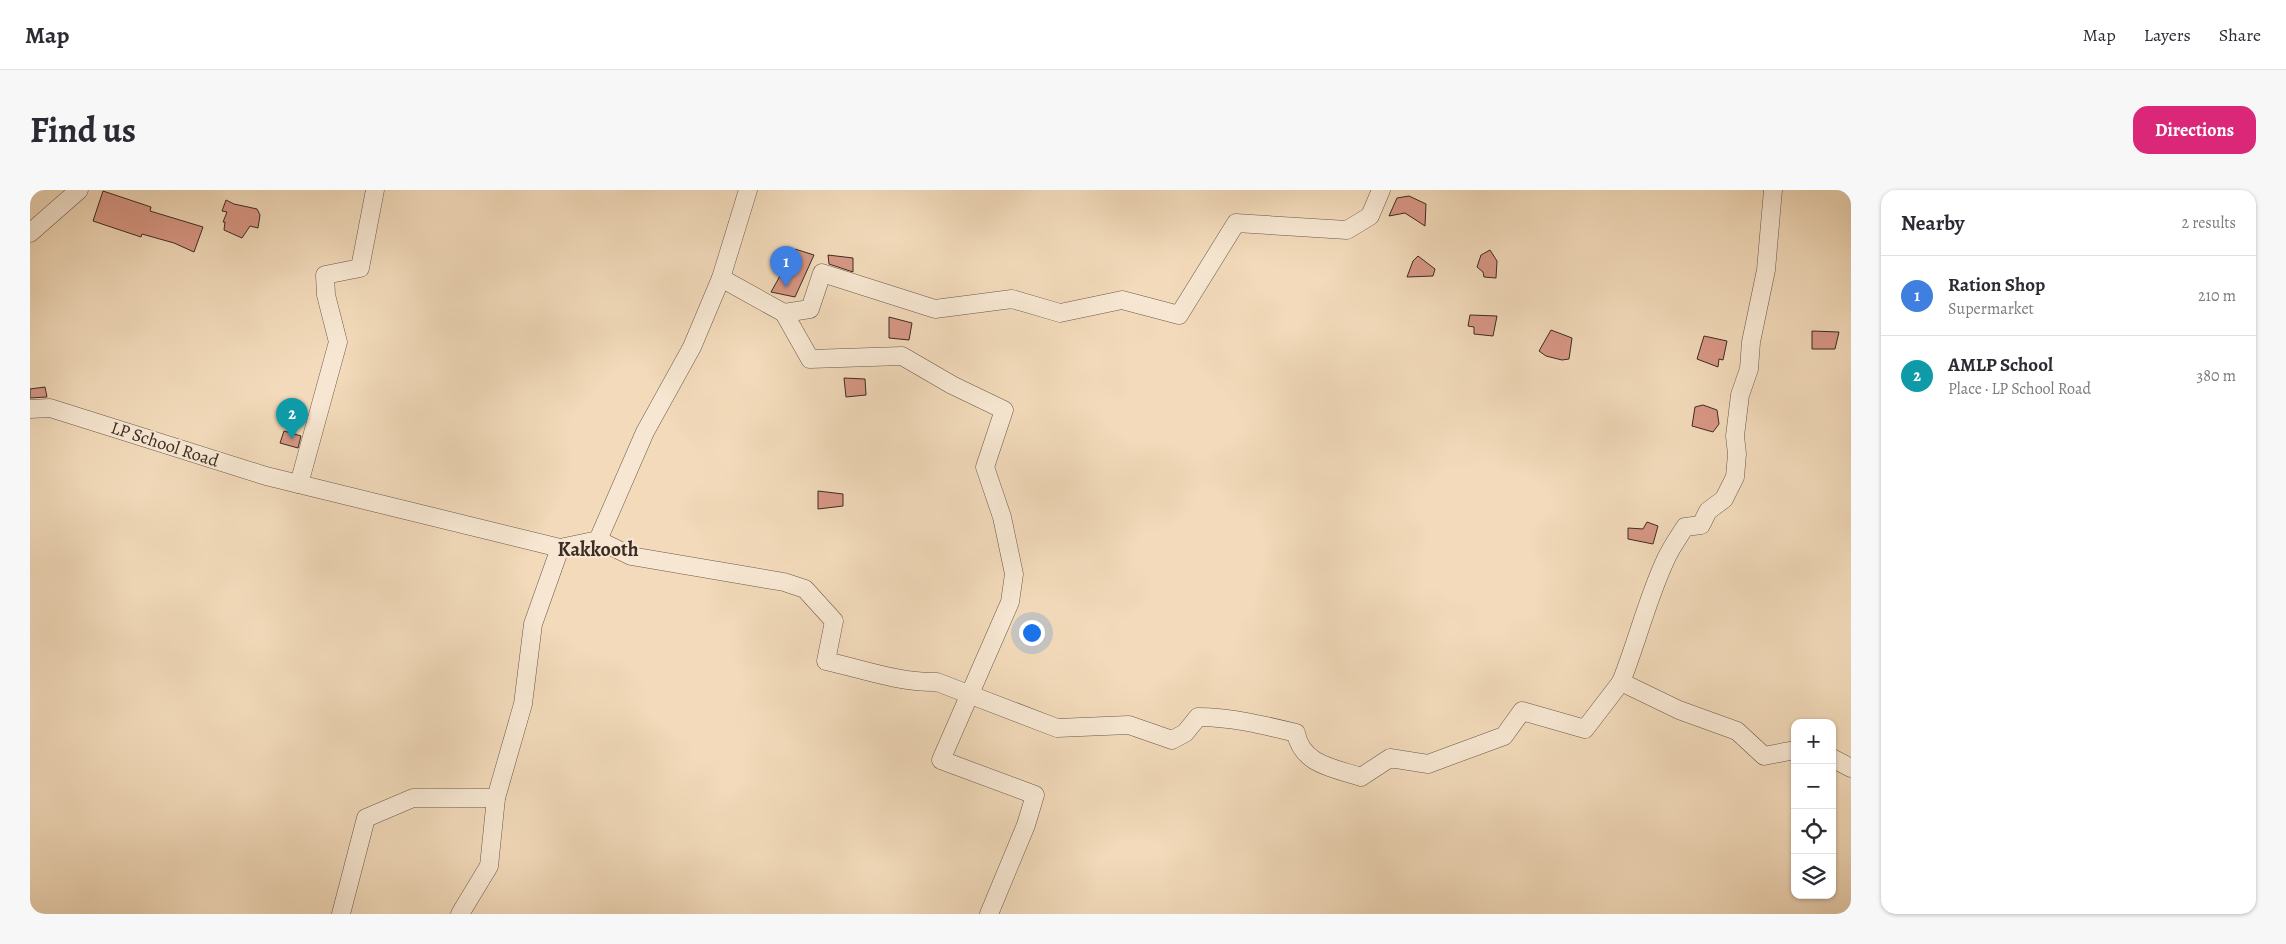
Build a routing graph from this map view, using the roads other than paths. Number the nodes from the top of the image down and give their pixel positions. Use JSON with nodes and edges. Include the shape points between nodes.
{"nodes":[{"id":1,"x":79,"y":190,"type":"edge"},
{"id":2,"x":375,"y":190,"type":"edge"},
{"id":3,"x":748,"y":190,"type":"edge"},
{"id":4,"x":1381,"y":190,"type":"edge"},
{"id":5,"x":1773,"y":190,"type":"edge"},
{"id":6,"x":30,"y":233,"type":"edge"},
{"id":7,"x":721,"y":278,"type":"junction"},
{"id":8,"x":784,"y":313,"type":"junction"},
{"id":9,"x":30,"y":408,"type":"edge"},
{"id":10,"x":299,"y":484,"type":"junction"},
{"id":11,"x":598,"y":540,"type":"junction"},
{"id":12,"x":560,"y":548,"type":"junction"},
{"id":13,"x":1621,"y":682,"type":"junction"},
{"id":14,"x":971,"y":694,"type":"junction"},
{"id":15,"x":1791,"y":751,"type":"edge"},
{"id":16,"x":1836,"y":760,"type":"edge"},
{"id":17,"x":1851,"y":768,"type":"edge"},
{"id":18,"x":496,"y":798,"type":"junction"},
{"id":19,"x":341,"y":914,"type":"edge"},
{"id":20,"x":460,"y":914,"type":"edge"},
{"id":21,"x":989,"y":914,"type":"edge"}],
"edges":[{"from":1,"to":6,"type":"street"},
{"from":2,"to":10,"type":"street","via":[[360,268],[325,275],[326,296],[338,342]]},
{"from":3,"to":7,"type":"street"},
{"from":4,"to":8,"type":"street","via":[[1370,216],[1347,230],[1236,223],[1179,315],[1122,300],[1060,313],[1012,299],[935,309],[822,273],[810,309]]},
{"from":5,"to":13,"type":"street","via":[[1766,270],[1751,342],[1749,369],[1740,395],[1735,477],[1724,499],[1708,511],[1701,525],[1685,527],[1665,560]]},
{"from":7,"to":8,"type":"street"},
{"from":7,"to":11,"type":"street","via":[[692,347],[645,432]]},
{"from":8,"to":14,"type":"street","via":[[810,359],[902,356],[1004,410],[985,467],[1002,517],[1014,574],[1010,602]]},
{"from":9,"to":10,"type":"street","name":"LP School Road","via":[[50,408]]},
{"from":10,"to":12,"type":"street","name":"LP School Road"},
{"from":11,"to":12,"type":"street"},
{"from":11,"to":14,"type":"street","via":[[631,556],[805,588],[834,621],[826,661],[888,676],[937,682]]},
{"from":12,"to":18,"type":"street","via":[[533,624],[523,704]]},
{"from":13,"to":14,"type":"street","via":[[1585,730],[1522,711],[1504,736],[1428,764],[1390,758],[1361,778],[1315,761],[1298,747],[1296,733],[1265,726],[1222,717],[1198,717],[1184,733],[1172,740],[1129,726],[1057,728]]},
{"from":13,"to":15,"type":"street","via":[[1679,710],[1737,731],[1764,756]]},
{"from":14,"to":21,"type":"street","via":[[941,760],[1035,795],[1026,826]]},
{"from":16,"to":17,"type":"street"},
{"from":18,"to":19,"type":"street","via":[[413,798],[366,818]]},
{"from":18,"to":20,"type":"street","via":[[489,866]]}]}
